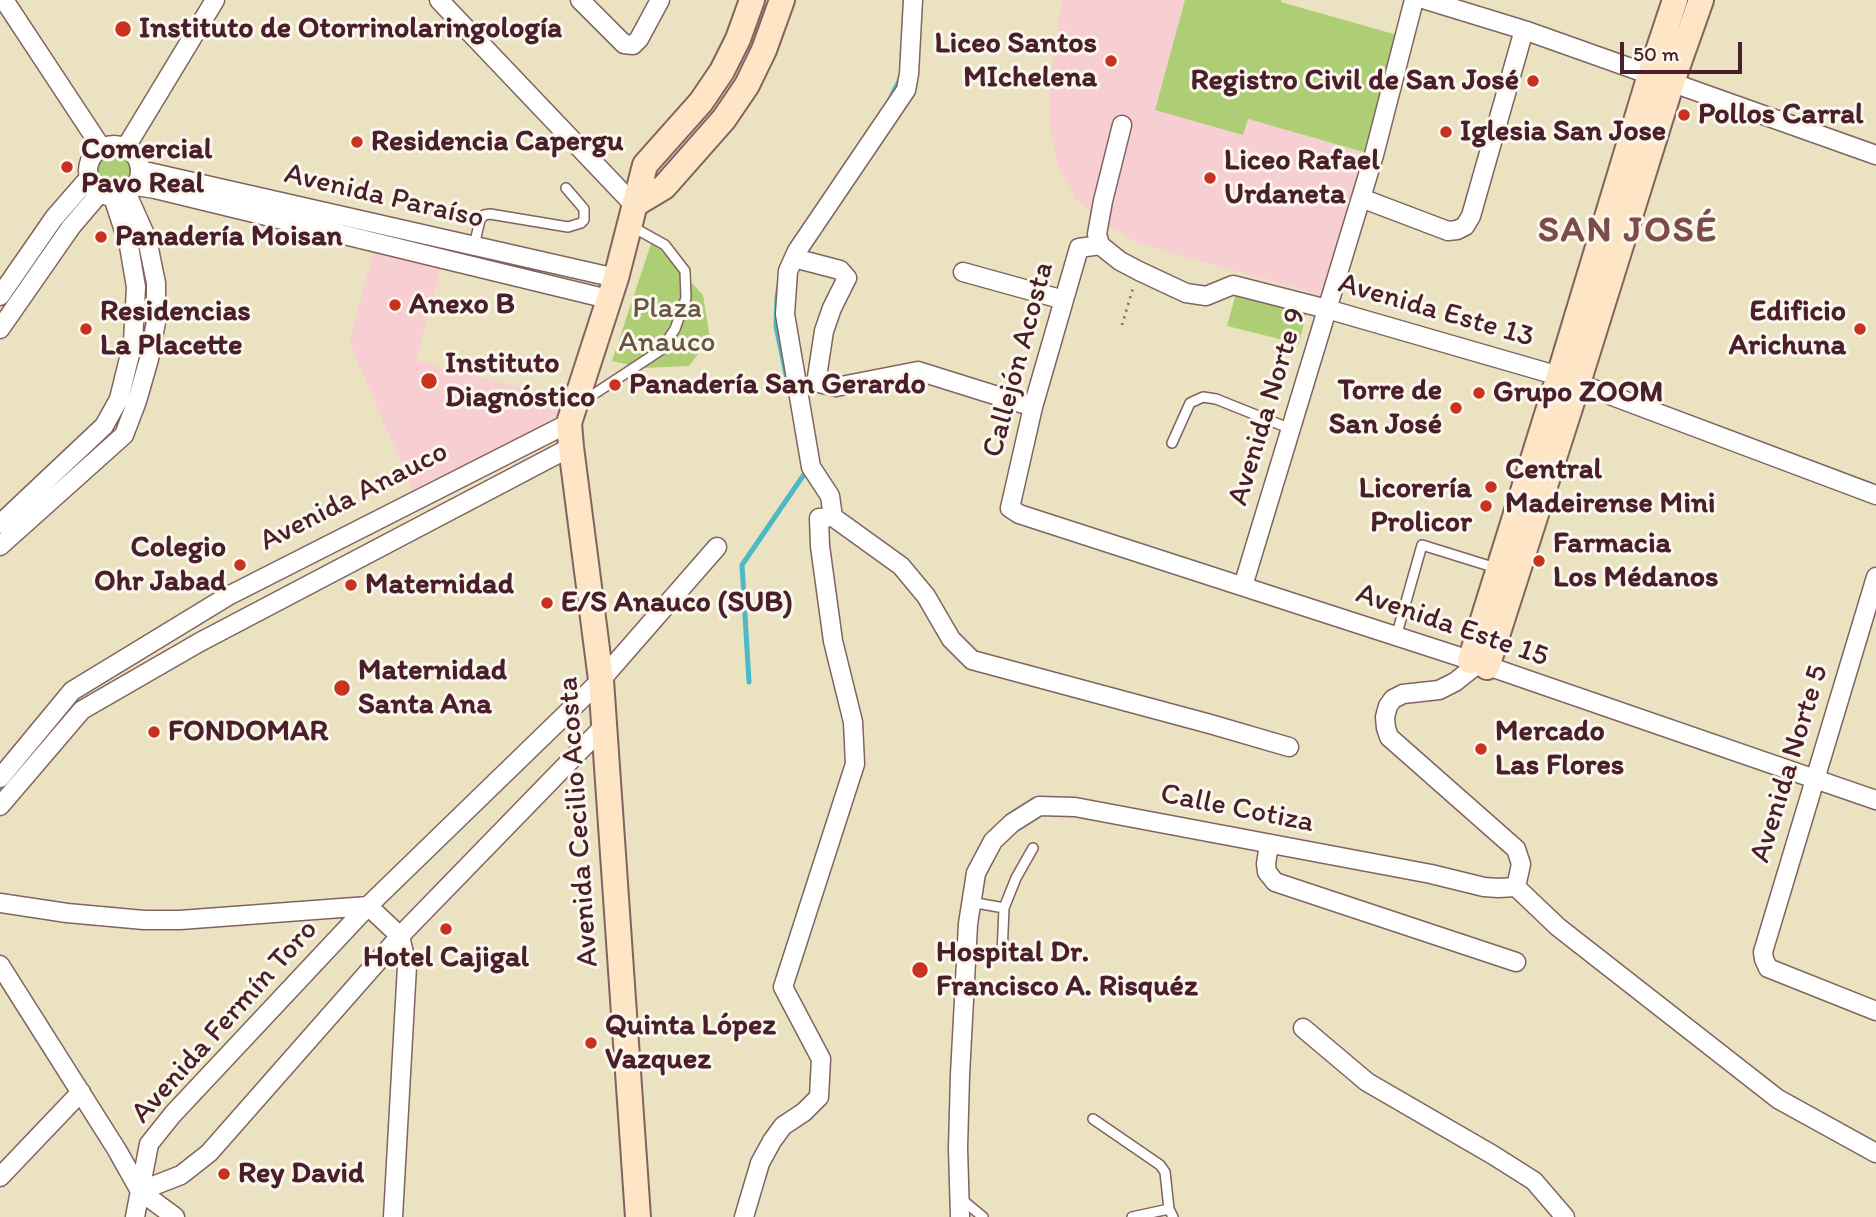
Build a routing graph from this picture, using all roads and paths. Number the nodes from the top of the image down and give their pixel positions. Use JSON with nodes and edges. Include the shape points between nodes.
{"nodes":[{"id":1,"x":4,"y":0,"type":"edge"},
{"id":2,"x":215,"y":0,"type":"edge"},
{"id":3,"x":439,"y":0,"type":"edge"},
{"id":4,"x":580,"y":0,"type":"edge"},
{"id":5,"x":660,"y":0,"type":"edge"},
{"id":6,"x":752,"y":0,"type":"edge"},
{"id":7,"x":782,"y":0,"type":"edge"},
{"id":8,"x":913,"y":0,"type":"edge"},
{"id":9,"x":1414,"y":0,"type":"edge"},
{"id":10,"x":1426,"y":0,"type":"edge"},
{"id":11,"x":1675,"y":0,"type":"edge"},
{"id":12,"x":1701,"y":0,"type":"edge"},
{"id":13,"x":459,"y":9,"type":"edge"},
{"id":14,"x":1524,"y":30,"type":"junction"},
{"id":15,"x":1660,"y":79,"type":"junction"},
{"id":16,"x":1122,"y":125,"type":"dead end"},
{"id":17,"x":101,"y":147,"type":"junction"},
{"id":18,"x":126,"y":147,"type":"junction"},
{"id":19,"x":1876,"y":155,"type":"edge"},
{"id":20,"x":88,"y":179,"type":"junction"},
{"id":21,"x":123,"y":188,"type":"junction"},
{"id":22,"x":566,"y":188,"type":"dead end"},
{"id":23,"x":1360,"y":198,"type":"junction"},
{"id":24,"x":632,"y":215,"type":"junction"},
{"id":25,"x":1100,"y":245,"type":"junction"},
{"id":26,"x":474,"y":246,"type":"junction"},
{"id":27,"x":794,"y":258,"type":"junction"},
{"id":28,"x":1139,"y":271,"type":"junction"},
{"id":29,"x":963,"y":272,"type":"dead end"},
{"id":30,"x":612,"y":288,"type":"junction"},
{"id":31,"x":0,"y":296,"type":"edge"},
{"id":32,"x":1064,"y":300,"type":"junction"},
{"id":33,"x":1327,"y":309,"type":"junction"},
{"id":34,"x":1122,"y":326,"type":"dead end"},
{"id":35,"x":0,"y":329,"type":"edge"},
{"id":36,"x":1569,"y":377,"type":"junction"},
{"id":37,"x":1033,"y":407,"type":"junction"},
{"id":38,"x":572,"y":415,"type":"junction"},
{"id":39,"x":1291,"y":429,"type":"junction"},
{"id":40,"x":1172,"y":443,"type":"dead end"},
{"id":41,"x":571,"y":447,"type":"junction"},
{"id":42,"x":1876,"y":495,"type":"edge"},
{"id":43,"x":1010,"y":508,"type":"joint"},
{"id":44,"x":833,"y":517,"type":"junction"},
{"id":45,"x":0,"y":524,"type":"edge"},
{"id":46,"x":0,"y":546,"type":"edge"},
{"id":47,"x":717,"y":547,"type":"dead end"},
{"id":48,"x":1503,"y":571,"type":"junction"},
{"id":49,"x":1876,"y":577,"type":"edge"},
{"id":50,"x":1243,"y":586,"type":"junction"},
{"id":51,"x":228,"y":596,"type":"junction"},
{"id":52,"x":241,"y":621,"type":"junction"},
{"id":53,"x":1396,"y":636,"type":"junction"},
{"id":54,"x":1478,"y":664,"type":"junction"},
{"id":55,"x":601,"y":680,"type":"junction"},
{"id":56,"x":604,"y":726,"type":"junction"},
{"id":57,"x":1289,"y":747,"type":"dead end"},
{"id":58,"x":0,"y":778,"type":"edge"},
{"id":59,"x":1814,"y":780,"type":"junction"},
{"id":60,"x":1876,"y":800,"type":"edge"},
{"id":61,"x":0,"y":806,"type":"edge"},
{"id":62,"x":1269,"y":844,"type":"junction"},
{"id":63,"x":1033,"y":848,"type":"dead end"},
{"id":64,"x":1516,"y":887,"type":"junction"},
{"id":65,"x":971,"y":902,"type":"junction"},
{"id":66,"x":0,"y":903,"type":"edge"},
{"id":67,"x":368,"y":906,"type":"junction"},
{"id":68,"x":1004,"y":908,"type":"junction"},
{"id":69,"x":400,"y":936,"type":"junction"},
{"id":70,"x":1002,"y":955,"type":"dead end"},
{"id":71,"x":1516,"y":962,"type":"dead end"},
{"id":72,"x":0,"y":965,"type":"edge"},
{"id":73,"x":1876,"y":1011,"type":"edge"},
{"id":74,"x":1303,"y":1028,"type":"dead end"},
{"id":75,"x":81,"y":1092,"type":"junction"},
{"id":76,"x":1093,"y":1119,"type":"dead end"},
{"id":77,"x":1876,"y":1153,"type":"edge"},
{"id":78,"x":0,"y":1177,"type":"edge"},
{"id":79,"x":140,"y":1191,"type":"junction"},
{"id":80,"x":958,"y":1197,"type":"junction"},
{"id":81,"x":1171,"y":1213,"type":"edge"},
{"id":82,"x":135,"y":1217,"type":"edge"},
{"id":83,"x":175,"y":1217,"type":"edge"},
{"id":84,"x":393,"y":1217,"type":"edge"},
{"id":85,"x":638,"y":1217,"type":"edge"},
{"id":86,"x":744,"y":1217,"type":"edge"},
{"id":87,"x":960,"y":1217,"type":"edge"},
{"id":88,"x":983,"y":1217,"type":"edge"},
{"id":89,"x":1132,"y":1217,"type":"edge"},
{"id":90,"x":1566,"y":1217,"type":"edge"}],
"edges":[{"from":1,"to":17,"type":"street"},
{"from":2,"to":18,"type":"street"},
{"from":3,"to":13,"type":"street"},
{"from":4,"to":5,"type":"street","via":[[624,44],[633,45]]},
{"from":6,"to":24,"type":"main road","via":[[722,71],[701,102],[645,164]]},
{"from":7,"to":24,"type":"main road","via":[[764,50],[724,120],[664,187]]},
{"from":8,"to":27,"type":"street","via":[[906,90]]},
{"from":9,"to":23,"type":"street","name":"Avenida Norte 9"},
{"from":10,"to":14,"type":"street"},
{"from":11,"to":15,"type":"main road"},
{"from":12,"to":15,"type":"main road"},
{"from":13,"to":24,"type":"street"},
{"from":14,"to":15,"type":"street"},
{"from":14,"to":23,"type":"street","via":[[1465,226],[1448,231]]},
{"from":15,"to":19,"type":"street"},
{"from":15,"to":36,"type":"main road"},
{"from":16,"to":25,"type":"street","via":[[1101,212]]},
{"from":17,"to":18,"type":"street"},
{"from":17,"to":20,"type":"street","via":[[88,163]]},
{"from":18,"to":21,"type":"street","via":[[136,157]]},
{"from":20,"to":21,"type":"street","via":[[95,190]]},
{"from":20,"to":31,"type":"street","via":[[54,218]]},
{"from":21,"to":26,"type":"street","name":"Avenida Paraíso"},
{"from":21,"to":30,"type":"street","name":"Avenida Paraíso","via":[[155,189]]},
{"from":21,"to":35,"type":"street","via":[[71,227]]},
{"from":21,"to":45,"type":"street","via":[[135,287],[133,342],[119,399],[104,426]]},
{"from":21,"to":46,"type":"street","via":[[147,239],[156,283],[156,322],[137,401],[124,435]]},
{"from":22,"to":26,"type":"lane","via":[[584,209],[581,223],[568,227],[484,215]]},
{"from":23,"to":33,"type":"street","name":"Avenida Norte 9"},
{"from":24,"to":30,"type":"main road"},
{"from":24,"to":38,"type":"lane","via":[[685,271],[686,298],[675,329],[661,350]]},
{"from":25,"to":28,"type":"street","name":"Avenida Este 13"},
{"from":25,"to":32,"type":"street","name":"Callejón Acosta","via":[[1079,248]]},
{"from":26,"to":30,"type":"street","name":"Avenida Paraíso"},
{"from":27,"to":37,"type":"street","via":[[840,270],[847,278],[824,331],[820,383],[836,387],[918,371]]},
{"from":27,"to":44,"type":"street","via":[[785,290],[788,334],[811,467],[830,496]]},
{"from":28,"to":33,"type":"street","name":"Avenida Este 13","via":[[1186,293],[1206,296],[1233,285]]},
{"from":28,"to":34,"type":"path"},
{"from":29,"to":32,"type":"street"},
{"from":30,"to":38,"type":"main road"},
{"from":32,"to":37,"type":"street","name":"Callejón Acosta"},
{"from":33,"to":36,"type":"street","name":"Avenida Este 13"},
{"from":33,"to":39,"type":"street","name":"Avenida Norte 9"},
{"from":36,"to":42,"type":"street","name":"Avenida Este 13"},
{"from":36,"to":48,"type":"main road"},
{"from":36,"to":54,"type":"main road"},
{"from":37,"to":43,"type":"street","name":"Callejón Acosta"},
{"from":38,"to":41,"type":"main road","name":"Avenida Cecilio Acosta"},
{"from":38,"to":51,"type":"street","name":"Avenida Anauco"},
{"from":39,"to":40,"type":"lane","via":[[1203,397],[1189,403]]},
{"from":39,"to":50,"type":"street","name":"Avenida Norte 9"},
{"from":41,"to":52,"type":"street","name":"Avenida Anauco"},
{"from":41,"to":55,"type":"main road","name":"Avenida Cecilio Acosta"},
{"from":43,"to":50,"type":"street","name":"Avenida Este 15","via":[[1042,523]]},
{"from":44,"to":57,"type":"street","via":[[901,566],[926,596],[951,639],[972,660]]},
{"from":44,"to":86,"type":"street","via":[[819,518],[820,546],[833,641],[853,722],[855,764],[783,987],[821,1059],[819,1097],[772,1141],[760,1163]]},
{"from":47,"to":55,"type":"street","name":"Avenida Fermín Toro"},
{"from":48,"to":53,"type":"lane","via":[[1422,545]]},
{"from":48,"to":54,"type":"main road"},
{"from":49,"to":59,"type":"street","name":"Avenida Norte 5"},
{"from":50,"to":53,"type":"street","name":"Avenida Este 15"},
{"from":51,"to":52,"type":"street"},
{"from":51,"to":58,"type":"street","name":"Avenida Anauco","via":[[72,691]]},
{"from":52,"to":61,"type":"street","name":"Avenida Anauco","via":[[82,710]]},
{"from":53,"to":54,"type":"street","name":"Avenida Este 15"},
{"from":54,"to":59,"type":"street","name":"Avenida Este 15"},
{"from":54,"to":64,"type":"street","via":[[1439,690],[1393,699],[1385,717],[1386,728],[1389,737],[1516,849],[1521,864]]},
{"from":55,"to":56,"type":"main road","name":"Avenida Cecilio Acosta"},
{"from":55,"to":67,"type":"street","name":"Avenida Fermín Toro"},
{"from":56,"to":69,"type":"street"},
{"from":56,"to":85,"type":"main road","name":"Avenida Cecilio Acosta"},
{"from":59,"to":60,"type":"street","name":"Avenida Este 15"},
{"from":59,"to":73,"type":"street","name":"Avenida Norte 5","via":[[1764,959],[1768,968]]},
{"from":62,"to":64,"type":"street","name":"Calle Cotiza","via":[[1484,887]]},
{"from":62,"to":65,"type":"street","name":"Calle Cotiza","via":[[1075,807],[1039,806],[993,841],[976,873]]},
{"from":62,"to":71,"type":"street","via":[[1267,872],[1275,882]]},
{"from":63,"to":68,"type":"lane"},
{"from":64,"to":77,"type":"street","via":[[1558,927],[1778,1099]]},
{"from":65,"to":68,"type":"lane"},
{"from":65,"to":80,"type":"street","name":"Calle Cotiza"},
{"from":66,"to":67,"type":"street","via":[[145,920]]},
{"from":67,"to":69,"type":"street"},
{"from":67,"to":79,"type":"street","name":"Avenida Fermín Toro","via":[[173,1114],[149,1144]]},
{"from":68,"to":70,"type":"lane"},
{"from":69,"to":79,"type":"street","via":[[209,1153],[181,1175]]},
{"from":69,"to":84,"type":"street","via":[[407,966]]},
{"from":72,"to":75,"type":"street"},
{"from":74,"to":90,"type":"street","via":[[1367,1082],[1534,1181]]},
{"from":75,"to":78,"type":"street"},
{"from":75,"to":79,"type":"street"},
{"from":76,"to":81,"type":"lane","via":[[1160,1165]]},
{"from":79,"to":82,"type":"street","name":"Avenida Fermín Toro"},
{"from":79,"to":83,"type":"street"},
{"from":80,"to":87,"type":"street","name":"Calle Cotiza"},
{"from":80,"to":88,"type":"lane"},
{"from":81,"to":89,"type":"lane"}]}
